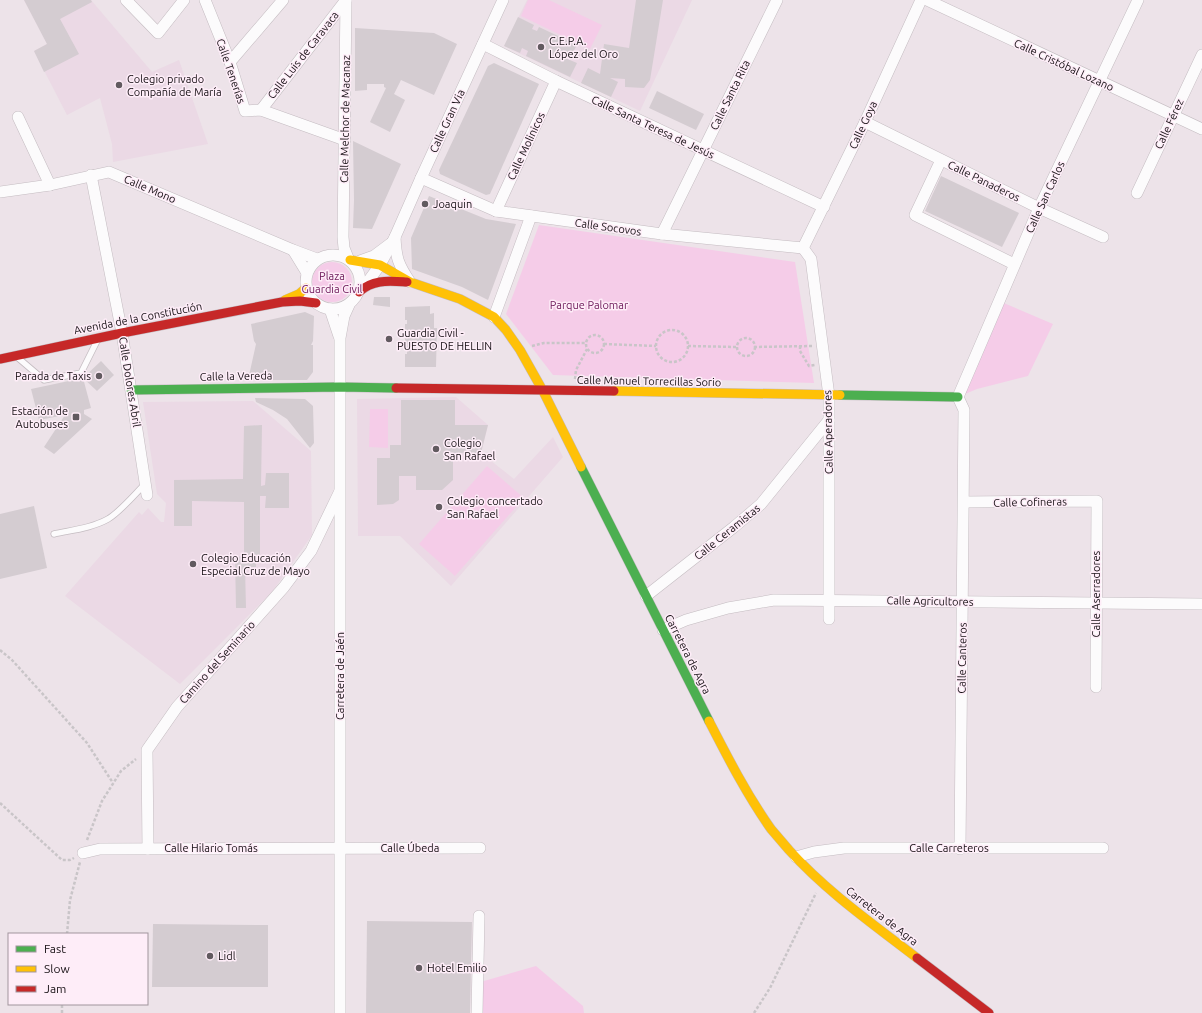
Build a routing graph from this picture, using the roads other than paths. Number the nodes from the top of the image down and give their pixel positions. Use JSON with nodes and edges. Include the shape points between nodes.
{"nodes":[{"id":1,"x":126,"y":0,"type":"edge"},
{"id":2,"x":184,"y":0,"type":"edge"},
{"id":3,"x":205,"y":0,"type":"edge"},
{"id":4,"x":283,"y":0,"type":"edge"},
{"id":5,"x":346,"y":0,"type":"edge"},
{"id":6,"x":503,"y":0,"type":"edge"},
{"id":7,"x":777,"y":0,"type":"edge"},
{"id":8,"x":921,"y":0,"type":"edge"},
{"id":9,"x":927,"y":0,"type":"edge"},
{"id":10,"x":1138,"y":0,"type":"edge"},
{"id":11,"x":482,"y":44,"type":"junction"},
{"id":12,"x":1202,"y":54,"type":"edge"},
{"id":13,"x":230,"y":62,"type":"junction"},
{"id":14,"x":556,"y":81,"type":"junction"},
{"id":15,"x":1100,"y":82,"type":"junction"},
{"id":16,"x":261,"y":110,"type":"junction"},
{"id":17,"x":1173,"y":115,"type":"junction"},
{"id":18,"x":18,"y":116,"type":"dead end"},
{"id":19,"x":865,"y":122,"type":"junction"},
{"id":20,"x":1202,"y":129,"type":"edge"},
{"id":21,"x":345,"y":140,"type":"junction"},
{"id":22,"x":703,"y":151,"type":"junction"},
{"id":23,"x":941,"y":160,"type":"junction"},
{"id":24,"x":91,"y":175,"type":"junction"},
{"id":25,"x":421,"y":178,"type":"junction"},
{"id":26,"x":50,"y":184,"type":"junction"},
{"id":27,"x":1,"y":192,"type":"edge"},
{"id":28,"x":1137,"y":193,"type":"dead end"},
{"id":29,"x":824,"y":207,"type":"junction"},
{"id":30,"x":1039,"y":208,"type":"junction"},
{"id":31,"x":496,"y":211,"type":"junction"},
{"id":32,"x":531,"y":216,"type":"junction"},
{"id":33,"x":662,"y":234,"type":"junction"},
{"id":34,"x":344,"y":237,"type":"junction"},
{"id":35,"x":1103,"y":237,"type":"dead end"},
{"id":36,"x":393,"y":240,"type":"junction"},
{"id":37,"x":803,"y":248,"type":"junction"},
{"id":38,"x":293,"y":250,"type":"junction"},
{"id":39,"x":333,"y":254,"type":"junction"},
{"id":40,"x":317,"y":259,"type":"junction"},
{"id":41,"x":353,"y":260,"type":"junction"},
{"id":42,"x":1014,"y":264,"type":"junction"},
{"id":43,"x":380,"y":265,"type":"junction"},
{"id":44,"x":307,"y":273,"type":"junction"},
{"id":45,"x":410,"y":282,"type":"junction"},
{"id":46,"x":306,"y":288,"type":"junction"},
{"id":47,"x":361,"y":290,"type":"junction"},
{"id":48,"x":282,"y":302,"type":"junction"},
{"id":49,"x":316,"y":303,"type":"junction"},
{"id":50,"x":349,"y":305,"type":"junction"},
{"id":51,"x":330,"y":309,"type":"junction"},
{"id":52,"x":494,"y":317,"type":"junction"},
{"id":53,"x":122,"y":333,"type":"junction"},
{"id":54,"x":99,"y":338,"type":"junction"},
{"id":55,"x":340,"y":338,"type":"junction"},
{"id":56,"x":15,"y":356,"type":"junction"},
{"id":57,"x":0,"y":359,"type":"edge"},
{"id":58,"x":340,"y":387,"type":"junction"},
{"id":59,"x":131,"y":390,"type":"junction"},
{"id":60,"x":544,"y":391,"type":"junction"},
{"id":61,"x":829,"y":396,"type":"junction"},
{"id":62,"x":958,"y":397,"type":"junction"},
{"id":63,"x":829,"y":420,"type":"junction"},
{"id":64,"x":145,"y":483,"type":"junction"},
{"id":65,"x":340,"y":492,"type":"junction"},
{"id":66,"x":147,"y":495,"type":"dead end"},
{"id":67,"x":1097,"y":501,"type":"joint"},
{"id":68,"x":964,"y":502,"type":"junction"},
{"id":69,"x":54,"y":534,"type":"dead end"},
{"id":70,"x":646,"y":596,"type":"junction"},
{"id":71,"x":830,"y":599,"type":"junction"},
{"id":72,"x":963,"y":602,"type":"junction"},
{"id":73,"x":1096,"y":602,"type":"junction"},
{"id":74,"x":1202,"y":604,"type":"edge"},
{"id":75,"x":830,"y":619,"type":"dead end"},
{"id":76,"x":663,"y":630,"type":"junction"},
{"id":77,"x":1096,"y":687,"type":"dead end"},
{"id":78,"x":340,"y":848,"type":"junction"},
{"id":79,"x":480,"y":848,"type":"dead end"},
{"id":80,"x":1103,"y":848,"type":"dead end"},
{"id":81,"x":148,"y":849,"type":"junction"},
{"id":82,"x":960,"y":849,"type":"junction"},
{"id":83,"x":83,"y":853,"type":"road end"},
{"id":84,"x":796,"y":857,"type":"junction"},
{"id":85,"x":479,"y":916,"type":"dead end"},
{"id":86,"x":340,"y":1013,"type":"edge"},
{"id":87,"x":477,"y":1013,"type":"edge"},
{"id":88,"x":989,"y":1013,"type":"edge"}],
"edges":[{"from":1,"to":2,"type":"street","via":[[158,33]]},
{"from":3,"to":13,"type":"street","name":"Calle Tenerías"},
{"from":4,"to":13,"type":"street"},
{"from":5,"to":16,"type":"street","name":"Calle Luis de Caravaca"},
{"from":5,"to":21,"type":"street","name":"Calle Melchor de Macanaz"},
{"from":6,"to":11,"type":"street","name":"Calle Gran Via"},
{"from":7,"to":22,"type":"street","name":"Calle Santa Rita"},
{"from":8,"to":19,"type":"street","name":"Calle Goya"},
{"from":9,"to":15,"type":"street","name":"Calle Cristóbal Lozano"},
{"from":10,"to":15,"type":"street","name":"Calle San Carlos"},
{"from":11,"to":14,"type":"street","name":"Calle Santa Teresa de Jesús"},
{"from":11,"to":25,"type":"street","name":"Calle Gran Via"},
{"from":12,"to":17,"type":"street","name":"Calle Férez"},
{"from":13,"to":16,"type":"street","name":"Calle Tenerías","via":[[245,111]]},
{"from":14,"to":22,"type":"street","name":"Calle Santa Teresa de Jesús"},
{"from":14,"to":31,"type":"street","name":"Calle Molinicos"},
{"from":15,"to":17,"type":"street","name":"Calle Cristóbal Lozano"},
{"from":15,"to":30,"type":"street","name":"Calle San Carlos"},
{"from":16,"to":21,"type":"street","name":"Calle Tenerías"},
{"from":17,"to":20,"type":"street","name":"Calle Cristóbal Lozano"},
{"from":17,"to":28,"type":"street","name":"Calle Férez"},
{"from":18,"to":26,"type":"street"},
{"from":19,"to":23,"type":"street","name":"Calle Panaderos"},
{"from":19,"to":29,"type":"street","name":"Calle Goya"},
{"from":21,"to":34,"type":"street","name":"Calle Melchor de Macanaz"},
{"from":22,"to":29,"type":"street","name":"Calle Santa Teresa de Jesús"},
{"from":22,"to":33,"type":"street","name":"Calle Santa Rita"},
{"from":23,"to":30,"type":"street","name":"Calle Panaderos"},
{"from":23,"to":42,"type":"street","via":[[915,215]]},
{"from":24,"to":26,"type":"street","name":"Calle Mono"},
{"from":24,"to":38,"type":"street","name":"Calle Mono","via":[[109,172]]},
{"from":24,"to":53,"type":"street","name":"Calle Dolores Abril"},
{"from":25,"to":31,"type":"street","name":"Calle Socovos"},
{"from":25,"to":36,"type":"street","name":"Calle Gran Via"},
{"from":26,"to":27,"type":"street","name":"Calle Mono"},
{"from":29,"to":37,"type":"street","name":"Calle Goya"},
{"from":30,"to":35,"type":"street","name":"Calle Panaderos"},
{"from":30,"to":42,"type":"street","name":"Calle San Carlos"},
{"from":31,"to":32,"type":"street","name":"Calle Socovos"},
{"from":32,"to":33,"type":"street","name":"Calle Socovos"},
{"from":32,"to":52,"type":"street"},
{"from":33,"to":37,"type":"street","name":"Calle Socovos"},
{"from":34,"to":39,"type":"street","via":[[342,244]]},
{"from":34,"to":41,"type":"street","name":"Calle Melchor de Macanaz","via":[[344,248]]},
{"from":36,"to":41,"type":"street","via":[[374,256]]},
{"from":36,"to":43,"type":"street","name":"Calle Gran Via"},
{"from":36,"to":45,"type":"street","via":[[396,257]]},
{"from":37,"to":61,"type":"street","name":"Calle Aperadores","via":[[811,259]]},
{"from":38,"to":40,"type":"street","name":"Calle Mono"},
{"from":38,"to":44,"type":"street"},
{"from":39,"to":40,"type":"street"},
{"from":39,"to":41,"type":"street"},
{"from":40,"to":44,"type":"street"},
{"from":41,"to":43,"type":"street","name":"Carretera de Agra"},
{"from":41,"to":47,"type":"street","via":[[358,269]]},
{"from":42,"to":62,"type":"street","name":"Calle San Carlos"},
{"from":43,"to":45,"type":"street","name":"Carretera de Agra"},
{"from":43,"to":47,"type":"street","name":"Calle Gran Via"},
{"from":44,"to":46,"type":"street"},
{"from":45,"to":47,"type":"street","name":"Carretera de Agra","via":[[383,281]]},
{"from":45,"to":52,"type":"street","name":"Carretera de Agra","via":[[460,299]]},
{"from":46,"to":48,"type":"street","name":"Avenida de la Constitución"},
{"from":46,"to":49,"type":"street"},
{"from":47,"to":50,"type":"street"},
{"from":48,"to":49,"type":"street","name":"Avenida de la Constitución"},
{"from":48,"to":53,"type":"street","name":"Avenida de la Constitución"},
{"from":49,"to":51,"type":"street"},
{"from":50,"to":51,"type":"street"},
{"from":50,"to":55,"type":"street","name":"Carretera de Jaén"},
{"from":51,"to":55,"type":"street","name":"Carretera de Jaén"},
{"from":52,"to":60,"type":"street","name":"Carretera de Agra","via":[[520,350]]},
{"from":53,"to":54,"type":"street","name":"Avenida de la Constitución"},
{"from":53,"to":59,"type":"street","name":"Calle Dolores Abril"},
{"from":54,"to":56,"type":"street","name":"Avenida de la Constitución"},
{"from":54,"to":56,"type":"lane","via":[[81,373],[44,380]]},
{"from":55,"to":58,"type":"street","name":"Carretera de Jaén"},
{"from":56,"to":57,"type":"street","name":"Avenida de la Constitución"},
{"from":58,"to":59,"type":"street","name":"Calle la Vereda"},
{"from":58,"to":60,"type":"street","name":"Calle Manuel Torrecillas Sorio"},
{"from":58,"to":65,"type":"street","name":"Carretera de Jaén"},
{"from":59,"to":64,"type":"street","name":"Calle Dolores Abril"},
{"from":60,"to":61,"type":"street","name":"Calle Manuel Torrecillas Sorio"},
{"from":60,"to":70,"type":"street","name":"Carretera de Agra"},
{"from":61,"to":62,"type":"street","name":"Calle Manuel Torrecillas Sorio"},
{"from":61,"to":63,"type":"street","name":"Calle Aperadores"},
{"from":62,"to":68,"type":"street","name":"Calle Canteros","via":[[964,410]]},
{"from":63,"to":70,"type":"street","name":"Calle Ceramistas","via":[[761,504]]},
{"from":63,"to":71,"type":"street","name":"Calle Aperadores"},
{"from":64,"to":66,"type":"street","name":"Calle Dolores Abril"},
{"from":64,"to":69,"type":"lane","via":[[109,518],[86,528]]},
{"from":65,"to":78,"type":"street","name":"Carretera de Jaén"},
{"from":65,"to":81,"type":"street","name":"Camino del Seminario","via":[[310,550],[284,587],[177,707],[147,750]]},
{"from":67,"to":68,"type":"street","name":"Calle Cofineras"},
{"from":67,"to":73,"type":"street","name":"Calle Aserradores"},
{"from":68,"to":72,"type":"street","name":"Calle Canteros"},
{"from":70,"to":76,"type":"street","name":"Carretera de Agra"},
{"from":71,"to":72,"type":"street","name":"Calle Agricultores"},
{"from":71,"to":75,"type":"street","name":"Calle Aperadores"},
{"from":71,"to":76,"type":"street","name":"Calle Agricultores","via":[[774,600],[728,608],[686,620]]},
{"from":72,"to":73,"type":"street","name":"Calle Agricultores"},
{"from":72,"to":82,"type":"street","name":"Calle Canteros"},
{"from":73,"to":74,"type":"street","name":"Calle Agricultores"},
{"from":73,"to":77,"type":"street","name":"Calle Aserradores"},
{"from":76,"to":84,"type":"street","name":"Carretera de Agra","via":[[742,785],[772,830]]},
{"from":78,"to":79,"type":"street","name":"Calle Úbeda"},
{"from":78,"to":81,"type":"street","name":"Calle Hilario Tomás"},
{"from":78,"to":86,"type":"street","name":"Carretera de Jaén"},
{"from":80,"to":82,"type":"street","name":"Calle Carreteros"},
{"from":81,"to":83,"type":"street","name":"Calle Hilario Tomás","via":[[100,849]]},
{"from":82,"to":84,"type":"street","name":"Calle Carreteros","via":[[844,848]]},
{"from":84,"to":88,"type":"street","name":"Carretera de Agra","via":[[847,904]]},
{"from":85,"to":87,"type":"street"}]}
